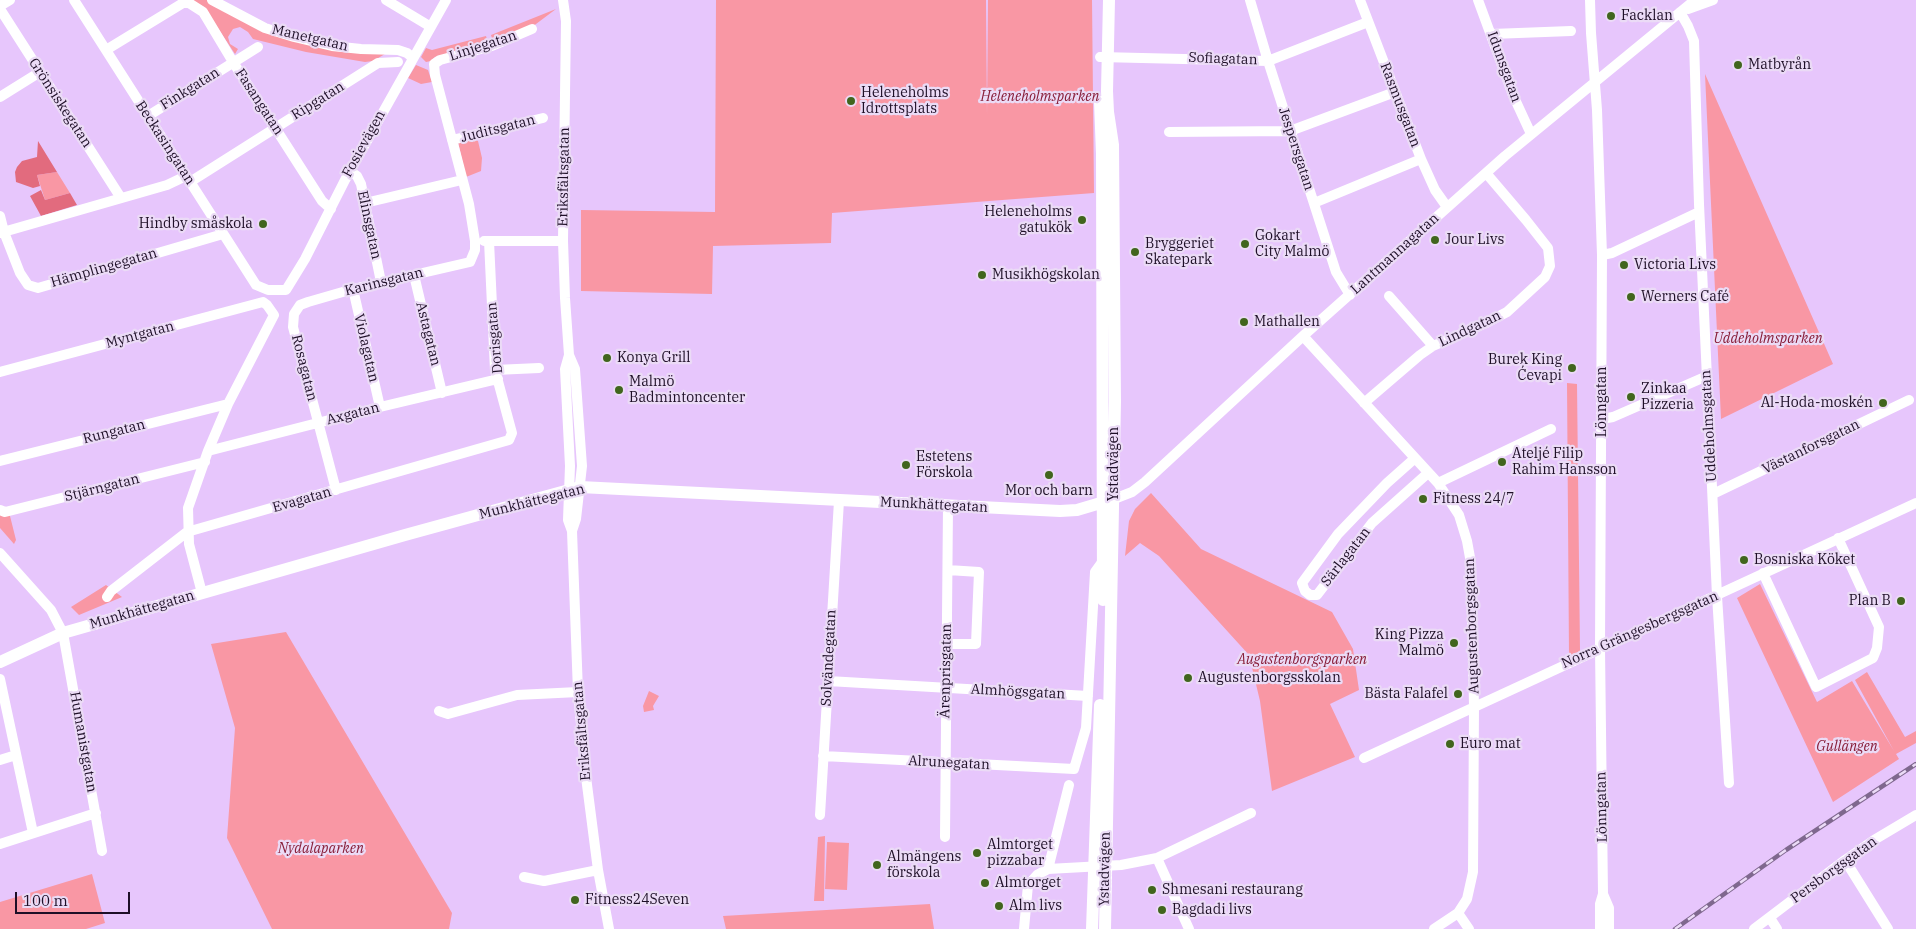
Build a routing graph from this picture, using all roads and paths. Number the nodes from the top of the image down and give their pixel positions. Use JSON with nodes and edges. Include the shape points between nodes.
{"nodes":[{"id":1,"x":10,"y":0,"type":"edge"},
{"id":2,"x":74,"y":0,"type":"edge"},
{"id":3,"x":212,"y":0,"type":"edge"},
{"id":4,"x":386,"y":0,"type":"edge"},
{"id":5,"x":446,"y":0,"type":"edge"},
{"id":6,"x":564,"y":0,"type":"edge"},
{"id":7,"x":1100,"y":0,"type":"edge"},
{"id":8,"x":1109,"y":0,"type":"edge"},
{"id":9,"x":1250,"y":0,"type":"edge"},
{"id":10,"x":1360,"y":0,"type":"edge"},
{"id":11,"x":1478,"y":0,"type":"edge"},
{"id":12,"x":1590,"y":0,"type":"edge"},
{"id":13,"x":1695,"y":0,"type":"edge"},
{"id":14,"x":1713,"y":0,"type":"edge"},
{"id":15,"x":0,"y":7,"type":"edge"},
{"id":16,"x":1680,"y":12,"type":"junction"},
{"id":17,"x":1368,"y":22,"type":"junction"},
{"id":18,"x":431,"y":27,"type":"junction"},
{"id":19,"x":532,"y":29,"type":"dead end"},
{"id":20,"x":1571,"y":31,"type":"dead end"},
{"id":21,"x":1492,"y":34,"type":"junction"},
{"id":22,"x":258,"y":47,"type":"dead end"},
{"id":23,"x":106,"y":50,"type":"junction"},
{"id":24,"x":412,"y":57,"type":"junction"},
{"id":25,"x":1104,"y":57,"type":"junction"},
{"id":26,"x":1268,"y":61,"type":"junction"},
{"id":27,"x":233,"y":62,"type":"junction"},
{"id":28,"x":398,"y":62,"type":"dead end"},
{"id":29,"x":40,"y":72,"type":"junction"},
{"id":30,"x":1596,"y":82,"type":"junction"},
{"id":31,"x":1394,"y":92,"type":"junction"},
{"id":32,"x":0,"y":97,"type":"edge"},
{"id":33,"x":148,"y":116,"type":"junction"},
{"id":34,"x":543,"y":118,"type":"dead end"},
{"id":35,"x":275,"y":128,"type":"junction"},
{"id":36,"x":1290,"y":131,"type":"junction"},
{"id":37,"x":1169,"y":132,"type":"dead end"},
{"id":38,"x":1531,"y":134,"type":"junction"},
{"id":39,"x":452,"y":140,"type":"junction"},
{"id":40,"x":1421,"y":159,"type":"junction"},
{"id":41,"x":350,"y":171,"type":"junction"},
{"id":42,"x":1486,"y":173,"type":"junction"},
{"id":43,"x":188,"y":179,"type":"junction"},
{"id":44,"x":462,"y":180,"type":"junction"},
{"id":45,"x":121,"y":198,"type":"junction"},
{"id":46,"x":364,"y":203,"type":"junction"},
{"id":47,"x":1314,"y":203,"type":"junction"},
{"id":48,"x":1447,"y":207,"type":"junction"},
{"id":49,"x":331,"y":209,"type":"junction"},
{"id":50,"x":1700,"y":212,"type":"junction"},
{"id":51,"x":0,"y":216,"type":"edge"},
{"id":52,"x":2,"y":233,"type":"edge"},
{"id":53,"x":223,"y":234,"type":"junction"},
{"id":54,"x":563,"y":240,"type":"junction"},
{"id":55,"x":475,"y":241,"type":"junction"},
{"id":56,"x":489,"y":241,"type":"junction"},
{"id":57,"x":1602,"y":255,"type":"junction"},
{"id":58,"x":489,"y":258,"type":"junction"},
{"id":59,"x":470,"y":262,"type":"junction"},
{"id":60,"x":414,"y":275,"type":"junction"},
{"id":61,"x":381,"y":282,"type":"junction"},
{"id":62,"x":256,"y":285,"type":"joint"},
{"id":63,"x":353,"y":289,"type":"junction"},
{"id":64,"x":1350,"y":294,"type":"junction"},
{"id":65,"x":1390,"y":296,"type":"dead end"},
{"id":66,"x":300,"y":305,"type":"joint"},
{"id":67,"x":1303,"y":336,"type":"junction"},
{"id":68,"x":1433,"y":346,"type":"junction"},
{"id":69,"x":539,"y":368,"type":"dead end"},
{"id":70,"x":0,"y":372,"type":"edge"},
{"id":71,"x":496,"y":374,"type":"junction"},
{"id":72,"x":1707,"y":376,"type":"junction"},
{"id":73,"x":442,"y":393,"type":"junction"},
{"id":74,"x":1909,"y":400,"type":"dead end"},
{"id":75,"x":1364,"y":403,"type":"junction"},
{"id":76,"x":228,"y":404,"type":"junction"},
{"id":77,"x":380,"y":407,"type":"junction"},
{"id":78,"x":1602,"y":419,"type":"junction"},
{"id":79,"x":318,"y":423,"type":"junction"},
{"id":80,"x":1551,"y":429,"type":"dead end"},
{"id":81,"x":512,"y":433,"type":"joint"},
{"id":82,"x":208,"y":451,"type":"junction"},
{"id":83,"x":1414,"y":459,"type":"junction"},
{"id":84,"x":0,"y":461,"type":"edge"},
{"id":85,"x":205,"y":462,"type":"junction"},
{"id":86,"x":1428,"y":473,"type":"junction"},
{"id":87,"x":1438,"y":483,"type":"junction"},
{"id":88,"x":574,"y":489,"type":"junction"},
{"id":89,"x":336,"y":490,"type":"junction"},
{"id":90,"x":1713,"y":494,"type":"junction"},
{"id":91,"x":839,"y":501,"type":"junction"},
{"id":92,"x":1109,"y":501,"type":"junction"},
{"id":93,"x":1916,"y":503,"type":"edge"},
{"id":94,"x":948,"y":506,"type":"junction"},
{"id":95,"x":0,"y":510,"type":"edge"},
{"id":96,"x":187,"y":532,"type":"junction"},
{"id":97,"x":1838,"y":538,"type":"junction"},
{"id":98,"x":0,"y":553,"type":"edge"},
{"id":99,"x":1103,"y":561,"type":"junction"},
{"id":100,"x":948,"y":570,"type":"junction"},
{"id":101,"x":1763,"y":573,"type":"junction"},
{"id":102,"x":202,"y":593,"type":"junction"},
{"id":103,"x":1717,"y":596,"type":"junction"},
{"id":104,"x":107,"y":597,"type":"dead end"},
{"id":105,"x":62,"y":633,"type":"junction"},
{"id":106,"x":947,"y":644,"type":"junction"},
{"id":107,"x":1600,"y":648,"type":"junction"},
{"id":108,"x":0,"y":662,"type":"edge"},
{"id":109,"x":0,"y":679,"type":"edge"},
{"id":110,"x":828,"y":681,"type":"junction"},
{"id":111,"x":946,"y":688,"type":"junction"},
{"id":112,"x":578,"y":692,"type":"junction"},
{"id":113,"x":1088,"y":696,"type":"junction"},
{"id":114,"x":1474,"y":706,"type":"junction"},
{"id":115,"x":439,"y":712,"type":"dead end"},
{"id":116,"x":16,"y":755,"type":"junction"},
{"id":117,"x":823,"y":756,"type":"junction"},
{"id":118,"x":1364,"y":758,"type":"dead end"},
{"id":119,"x":0,"y":760,"type":"edge"},
{"id":120,"x":946,"y":762,"type":"junction"},
{"id":121,"x":1074,"y":769,"type":"joint"},
{"id":122,"x":1729,"y":783,"type":"dead end"},
{"id":123,"x":1069,"y":784,"type":"dead end"},
{"id":124,"x":96,"y":813,"type":"junction"},
{"id":125,"x":1251,"y":813,"type":"dead end"},
{"id":126,"x":820,"y":815,"type":"dead end"},
{"id":127,"x":1916,"y":815,"type":"edge"},
{"id":128,"x":33,"y":833,"type":"junction"},
{"id":129,"x":945,"y":837,"type":"dead end"},
{"id":130,"x":0,"y":844,"type":"edge"},
{"id":131,"x":102,"y":851,"type":"dead end"},
{"id":132,"x":1157,"y":858,"type":"junction"},
{"id":133,"x":1845,"y":860,"type":"junction"},
{"id":134,"x":1099,"y":866,"type":"junction"},
{"id":135,"x":1048,"y":869,"type":"junction"},
{"id":136,"x":598,"y":870,"type":"junction"},
{"id":137,"x":524,"y":877,"type":"dead end"},
{"id":138,"x":1603,"y":894,"type":"junction"},
{"id":139,"x":1458,"y":913,"type":"junction"},
{"id":140,"x":1770,"y":918,"type":"junction"},
{"id":141,"x":609,"y":929,"type":"edge"},
{"id":142,"x":1024,"y":929,"type":"edge"},
{"id":143,"x":1092,"y":929,"type":"edge"},
{"id":144,"x":1104,"y":929,"type":"edge"},
{"id":145,"x":1189,"y":929,"type":"edge"},
{"id":146,"x":1434,"y":929,"type":"edge"},
{"id":147,"x":1469,"y":929,"type":"edge"},
{"id":148,"x":1600,"y":929,"type":"edge"},
{"id":149,"x":1609,"y":929,"type":"edge"},
{"id":150,"x":1754,"y":929,"type":"edge"},
{"id":151,"x":1777,"y":929,"type":"edge"},
{"id":152,"x":1888,"y":929,"type":"edge"}],
"edges":[{"from":1,"to":15,"type":"street"},
{"from":2,"to":23,"type":"street","name":"Beckasingatan"},
{"from":3,"to":24,"type":"street","name":"Manetgatan","via":[[265,28],[294,37],[332,46],[398,50]]},
{"from":4,"to":18,"type":"street"},
{"from":5,"to":18,"type":"street","name":"Fosievägen"},
{"from":6,"to":54,"type":"street","name":"Eriksfältsgatan"},
{"from":7,"to":25,"type":"main road","name":"Ystadvägen"},
{"from":8,"to":25,"type":"main road","name":"Ystadvägen"},
{"from":9,"to":26,"type":"street","name":"Jespersgatan"},
{"from":10,"to":17,"type":"street","name":"Rasmusgatan"},
{"from":11,"to":21,"type":"street","name":"Idunsgatan"},
{"from":12,"to":30,"type":"street","name":"Lönngatan"},
{"from":13,"to":16,"type":"street","name":"Lantmannagatan"},
{"from":14,"to":16,"type":"street","name":"Lantmannagatan"},
{"from":15,"to":29,"type":"street","name":"Grönsiskegatan"},
{"from":16,"to":30,"type":"street","name":"Lantmannagatan"},
{"from":16,"to":50,"type":"street","name":"Uddeholmsgatan","via":[[1694,41]]},
{"from":17,"to":26,"type":"street","name":"Sofiagatan"},
{"from":17,"to":31,"type":"street","name":"Rasmusgatan"},
{"from":18,"to":24,"type":"street","name":"Fosievägen"},
{"from":19,"to":39,"type":"street","name":"Linjegatan","via":[[492,46],[434,64]]},
{"from":20,"to":21,"type":"street"},
{"from":21,"to":38,"type":"street","name":"Idunsgatan","via":[[1513,95]]},
{"from":22,"to":27,"type":"street","name":"Finkgatan"},
{"from":23,"to":27,"type":"street","name":"Fasangatan","via":[[189,2],[203,12]]},
{"from":23,"to":33,"type":"street","name":"Beckasingatan"},
{"from":24,"to":41,"type":"street","name":"Fosievägen"},
{"from":25,"to":26,"type":"street","name":"Sofiagatan"},
{"from":25,"to":92,"type":"main road","name":"Ystadvägen"},
{"from":26,"to":36,"type":"street","name":"Jespersgatan"},
{"from":27,"to":33,"type":"street","name":"Finkgatan"},
{"from":27,"to":35,"type":"street","name":"Fasangatan"},
{"from":28,"to":35,"type":"street","name":"Ripgatan","via":[[378,63]]},
{"from":29,"to":32,"type":"street"},
{"from":29,"to":45,"type":"street","name":"Grönsiskegatan"},
{"from":30,"to":38,"type":"street","name":"Lantmannagatan"},
{"from":30,"to":57,"type":"street","name":"Lönngatan"},
{"from":31,"to":36,"type":"street"},
{"from":31,"to":40,"type":"street","name":"Rasmusgatan"},
{"from":33,"to":43,"type":"street","name":"Beckasingatan"},
{"from":34,"to":39,"type":"street","name":"Juditsgatan"},
{"from":35,"to":43,"type":"street","name":"Ripgatan"},
{"from":35,"to":49,"type":"street","name":"Fasangatan","via":[[322,201]]},
{"from":36,"to":37,"type":"street"},
{"from":36,"to":47,"type":"street","name":"Jespersgatan"},
{"from":38,"to":42,"type":"street","name":"Lantmannagatan"},
{"from":39,"to":44,"type":"street"},
{"from":40,"to":47,"type":"street"},
{"from":40,"to":48,"type":"street","name":"Rasmusgatan"},
{"from":41,"to":46,"type":"street","name":"Elinsgatan","via":[[361,184]]},
{"from":41,"to":49,"type":"street","name":"Fosievägen"},
{"from":42,"to":48,"type":"street","name":"Lantmannagatan"},
{"from":42,"to":68,"type":"street","name":"Lindgatan","via":[[1548,248],[1550,266],[1545,277],[1507,312]]},
{"from":43,"to":45,"type":"street","name":"Ripgatan"},
{"from":43,"to":53,"type":"street","name":"Beckasingatan"},
{"from":44,"to":46,"type":"street"},
{"from":44,"to":55,"type":"street"},
{"from":45,"to":52,"type":"street","name":"Ripgatan"},
{"from":46,"to":61,"type":"street","name":"Elinsgatan"},
{"from":47,"to":64,"type":"street","name":"Jespersgatan","via":[[1336,272]]},
{"from":48,"to":64,"type":"street","name":"Lantmannagatan"},
{"from":49,"to":62,"type":"street","name":"Fosievägen","via":[[286,290],[268,290]]},
{"from":50,"to":57,"type":"street"},
{"from":50,"to":72,"type":"street","name":"Uddeholmsgatan"},
{"from":51,"to":52,"type":"street","name":"Hämplingegatan"},
{"from":52,"to":53,"type":"street","name":"Hämplingegatan","via":[[20,273],[28,285],[38,288]]},
{"from":53,"to":62,"type":"street","name":"Beckasingatan"},
{"from":54,"to":56,"type":"street"},
{"from":54,"to":88,"type":"street","name":"Eriksfältsgatan","via":[[569,354],[565,369]]},
{"from":55,"to":56,"type":"street"},
{"from":55,"to":59,"type":"street"},
{"from":56,"to":58,"type":"street","name":"Dorisgatan"},
{"from":57,"to":78,"type":"street","name":"Lönngatan"},
{"from":58,"to":59,"type":"street","name":"Karinsgatan"},
{"from":58,"to":71,"type":"street","name":"Dorisgatan"},
{"from":59,"to":60,"type":"street","name":"Karinsgatan"},
{"from":60,"to":61,"type":"street","name":"Karinsgatan"},
{"from":60,"to":73,"type":"street","name":"Astagatan"},
{"from":61,"to":63,"type":"street","name":"Karinsgatan"},
{"from":63,"to":66,"type":"street","name":"Karinsgatan"},
{"from":63,"to":77,"type":"street","name":"Violagatan"},
{"from":64,"to":67,"type":"street","name":"Lantmannagatan"},
{"from":65,"to":68,"type":"street"},
{"from":66,"to":79,"type":"street","name":"Rosagatan","via":[[294,314],[293,327]]},
{"from":67,"to":75,"type":"street","name":"Augustenborgsgatan"},
{"from":67,"to":92,"type":"street","name":"Lantmannagatan","via":[[1145,482],[1132,492]]},
{"from":68,"to":75,"type":"street","name":"Lindgatan"},
{"from":69,"to":71,"type":"street","name":"Axgatan"},
{"from":70,"to":76,"type":"street","name":"Myntgatan","via":[[263,302],[274,315]]},
{"from":71,"to":73,"type":"street","name":"Axgatan"},
{"from":71,"to":81,"type":"street","name":"Dorisgatan"},
{"from":72,"to":78,"type":"street"},
{"from":72,"to":90,"type":"street","name":"Uddeholmsgatan"},
{"from":73,"to":77,"type":"street","name":"Axgatan"},
{"from":74,"to":90,"type":"street","name":"Västanforsgatan"},
{"from":75,"to":83,"type":"street","name":"Augustenborgsgatan"},
{"from":76,"to":82,"type":"street"},
{"from":76,"to":84,"type":"street","name":"Rungatan"},
{"from":77,"to":79,"type":"street","name":"Axgatan"},
{"from":78,"to":107,"type":"street","name":"Lönngatan"},
{"from":79,"to":82,"type":"street","name":"Axgatan"},
{"from":79,"to":89,"type":"street","name":"Rosagatan"},
{"from":80,"to":87,"type":"street"},
{"from":81,"to":89,"type":"street","name":"Evagatan","via":[[503,443]]},
{"from":82,"to":85,"type":"street"},
{"from":83,"to":86,"type":"street","name":"Augustenborgsgatan"},
{"from":83,"to":86,"type":"street","name":"Särlagatan","via":[[1338,534],[1302,583],[1305,591],[1317,595],[1372,523]]},
{"from":85,"to":95,"type":"street","name":"Stjärngatan","via":[[5,512]]},
{"from":85,"to":96,"type":"street","via":[[188,508]]},
{"from":86,"to":87,"type":"street","name":"Augustenborgsgatan"},
{"from":87,"to":114,"type":"street","name":"Augustenborgsgatan","via":[[1459,515],[1471,563]]},
{"from":88,"to":91,"type":"main road","name":"Munkhättegatan"},
{"from":88,"to":102,"type":"main road","name":"Munkhättegatan"},
{"from":88,"to":112,"type":"street","name":"Eriksfältsgatan","via":[[568,520],[572,531]]},
{"from":89,"to":96,"type":"street","name":"Evagatan"},
{"from":90,"to":103,"type":"street","name":"Uddeholmsgatan"},
{"from":91,"to":94,"type":"main road","name":"Munkhättegatan"},
{"from":91,"to":110,"type":"street","name":"Solvändegatan"},
{"from":92,"to":94,"type":"main road","name":"Munkhättegatan","via":[[1060,511]]},
{"from":92,"to":99,"type":"main road","name":"Ystadvägen"},
{"from":92,"to":134,"type":"main road","name":"Ystadvägen"},
{"from":93,"to":97,"type":"street","name":"Norra Grängesbergsgatan"},
{"from":94,"to":100,"type":"street","name":"Ärenprisgatan"},
{"from":96,"to":102,"type":"street"},
{"from":96,"to":104,"type":"street","name":"Evagatan","via":[[110,591]]},
{"from":97,"to":101,"type":"street","name":"Norra Grängesbergsgatan"},
{"from":97,"to":101,"type":"street","via":[[1879,627],[1877,648],[1874,658],[1816,687]]},
{"from":98,"to":105,"type":"street","name":"Humanistgatan","via":[[51,610]]},
{"from":99,"to":113,"type":"street","name":"Ystadvägen","via":[[1095,572]]},
{"from":99,"to":134,"type":"main road","name":"Ystadvägen"},
{"from":100,"to":106,"type":"street","name":"Ärenprisgatan"},
{"from":100,"to":106,"type":"street","via":[[978,572],[976,644]]},
{"from":101,"to":103,"type":"street","name":"Norra Grängesbergsgatan"},
{"from":102,"to":105,"type":"main road","name":"Munkhättegatan"},
{"from":103,"to":107,"type":"street","name":"Norra Grängesbergsgatan"},
{"from":103,"to":122,"type":"street","name":"Uddeholmsgatan"},
{"from":105,"to":108,"type":"main road","name":"Munkhättegatan"},
{"from":105,"to":124,"type":"street","name":"Humanistgatan"},
{"from":106,"to":111,"type":"street","name":"Ärenprisgatan"},
{"from":107,"to":114,"type":"street","name":"Norra Grängesbergsgatan"},
{"from":107,"to":138,"type":"street","name":"Lönngatan"},
{"from":109,"to":116,"type":"street"},
{"from":110,"to":111,"type":"street","name":"Almhögsgatan"},
{"from":110,"to":117,"type":"street","name":"Solvändegatan"},
{"from":111,"to":113,"type":"street","name":"Almhögsgatan"},
{"from":111,"to":120,"type":"street","name":"Ärenprisgatan"},
{"from":112,"to":115,"type":"street","via":[[518,695],[448,714]]},
{"from":112,"to":136,"type":"street","name":"Eriksfältsgatan"},
{"from":113,"to":121,"type":"street","name":"Ystadvägen","via":[[1086,728]]},
{"from":114,"to":118,"type":"street","name":"Norra Grängesbergsgatan"},
{"from":114,"to":139,"type":"street","name":"Augustenborgsgatan","via":[[1473,872],[1467,899]]},
{"from":116,"to":119,"type":"street"},
{"from":116,"to":128,"type":"street"},
{"from":117,"to":120,"type":"street","name":"Alrunegatan"},
{"from":117,"to":126,"type":"street","name":"Solvändegatan"},
{"from":120,"to":121,"type":"street","name":"Alrunegatan"},
{"from":120,"to":129,"type":"street","name":"Ärenprisgatan"},
{"from":123,"to":135,"type":"street"},
{"from":124,"to":128,"type":"street"},
{"from":124,"to":131,"type":"street","name":"Humanistgatan"},
{"from":125,"to":132,"type":"street"},
{"from":127,"to":133,"type":"street","name":"Persborgsgatan"},
{"from":128,"to":130,"type":"street"},
{"from":132,"to":134,"type":"street"},
{"from":132,"to":145,"type":"street"},
{"from":133,"to":140,"type":"street","name":"Persborgsgatan"},
{"from":133,"to":152,"type":"street"},
{"from":134,"to":135,"type":"street"},
{"from":134,"to":143,"type":"main road","name":"Ystadvägen"},
{"from":134,"to":144,"type":"main road","name":"Ystadvägen"},
{"from":135,"to":142,"type":"street","via":[[1028,885]]},
{"from":136,"to":137,"type":"street","via":[[544,881]]},
{"from":136,"to":141,"type":"street","name":"Eriksfältsgatan"},
{"from":138,"to":148,"type":"street","name":"Lönngatan"},
{"from":138,"to":149,"type":"street","name":"Lönngatan","via":[[1609,908]]},
{"from":139,"to":146,"type":"street"},
{"from":139,"to":147,"type":"street"},
{"from":140,"to":150,"type":"street","name":"Persborgsgatan"},
{"from":140,"to":151,"type":"street"}]}
